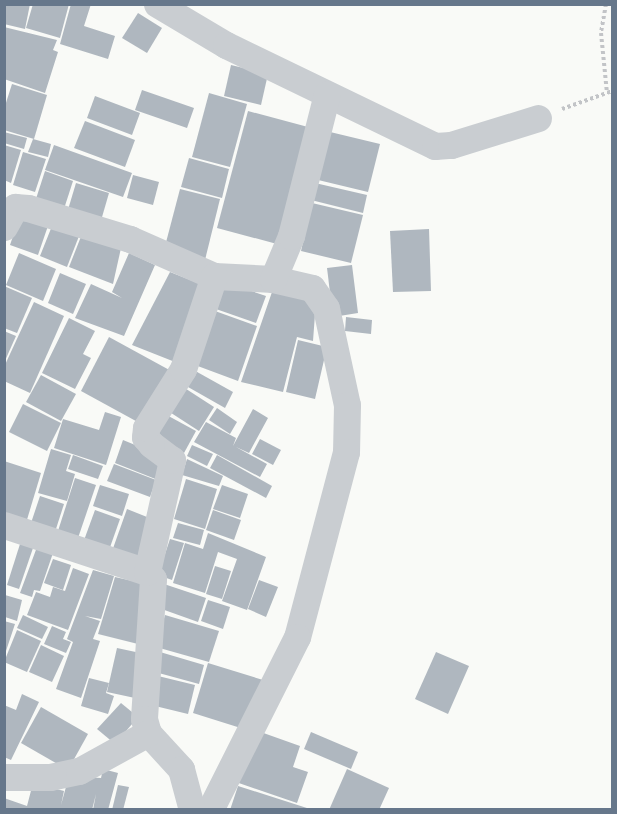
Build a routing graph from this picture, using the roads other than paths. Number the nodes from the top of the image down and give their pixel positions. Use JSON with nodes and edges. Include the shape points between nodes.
{"nodes":[{"id":1,"x":157,"y":4,"type":"edge"},
{"id":2,"x":327,"y":94,"type":"junction"},
{"id":3,"x":538,"y":118,"type":"road end"},
{"id":4,"x":4,"y":227,"type":"edge"},
{"id":5,"x":214,"y":276,"type":"junction"},
{"id":6,"x":273,"y":279,"type":"junction"},
{"id":7,"x":4,"y":525,"type":"edge"},
{"id":8,"x":147,"y":572,"type":"junction"},
{"id":9,"x":148,"y":733,"type":"junction"},
{"id":10,"x":4,"y":777,"type":"edge"},
{"id":11,"x":192,"y":810,"type":"edge"},
{"id":12,"x":210,"y":810,"type":"edge"}],
"edges":[{"from":1,"to":2,"type":"street","via":[[226,45]]},
{"from":2,"to":3,"type":"street","via":[[435,146],[451,145]]},
{"from":2,"to":6,"type":"street","via":[[291,236]]},
{"from":4,"to":5,"type":"street","via":[[15,207],[28,208],[130,239]]},
{"from":5,"to":6,"type":"street"},
{"from":5,"to":8,"type":"street","via":[[183,369],[146,428],[145,437],[150,444],[172,460]]},
{"from":6,"to":12,"type":"street","via":[[312,288],[326,308],[347,405],[346,452],[297,637]]},
{"from":7,"to":8,"type":"street"},
{"from":8,"to":9,"type":"street","via":[[153,579],[143,705]]},
{"from":9,"to":10,"type":"street","via":[[80,771]]},
{"from":9,"to":11,"type":"street","via":[[181,769]]}]}
